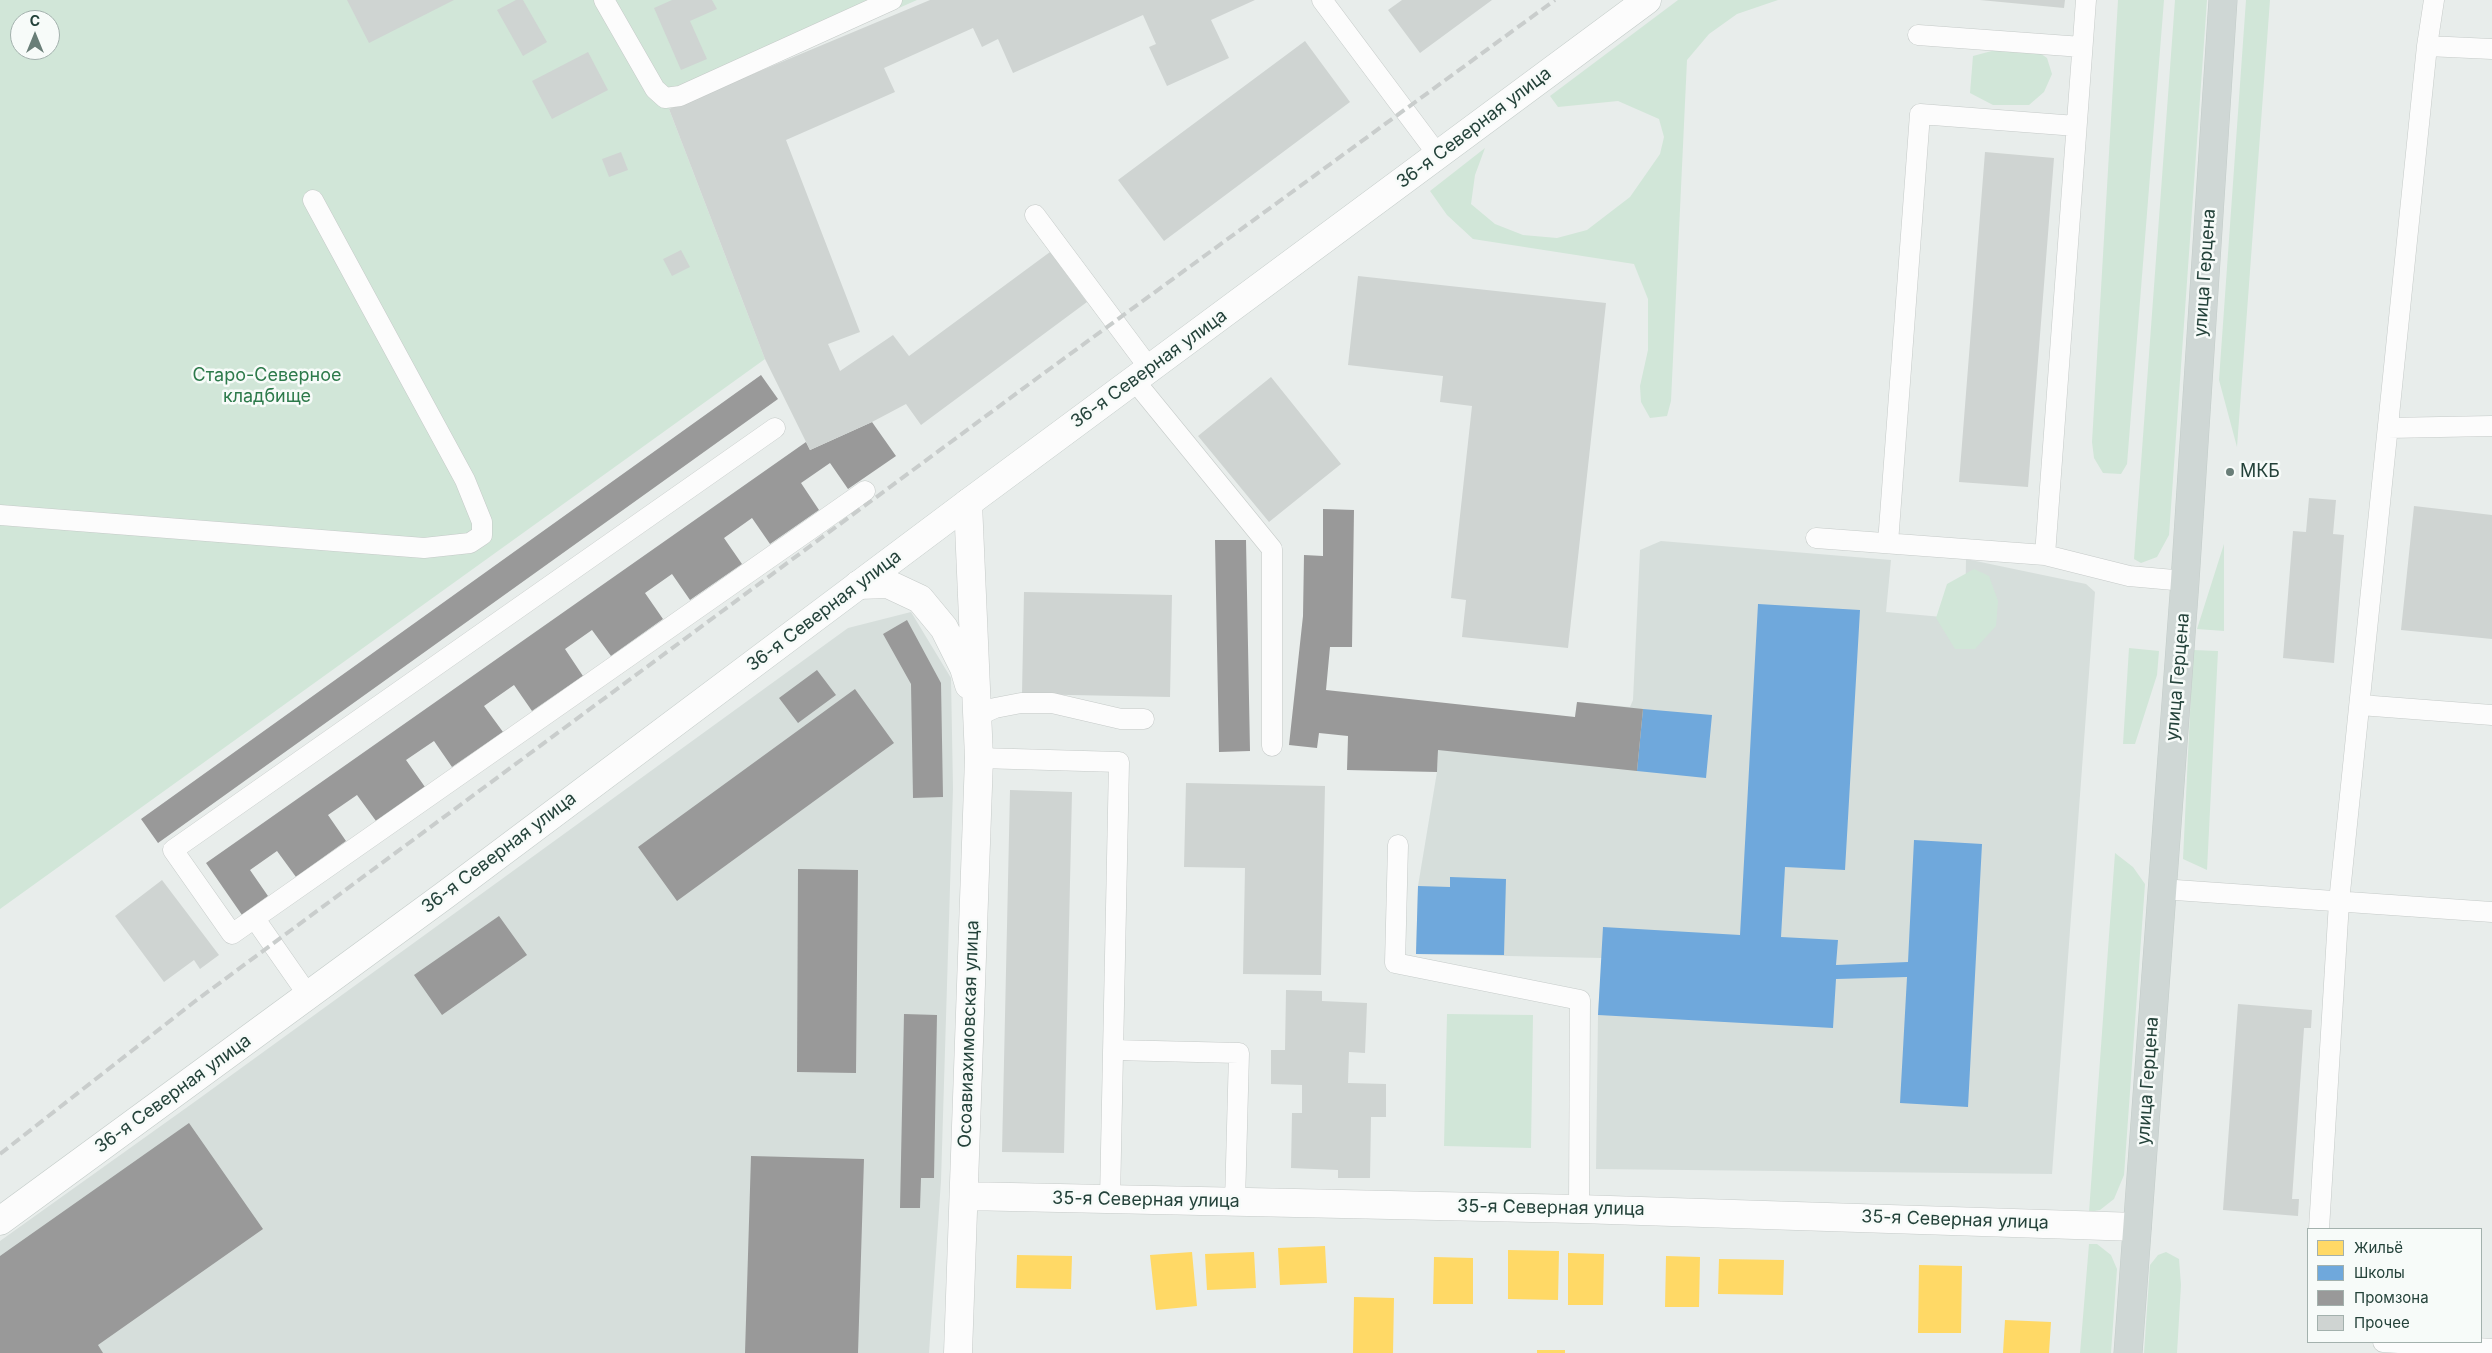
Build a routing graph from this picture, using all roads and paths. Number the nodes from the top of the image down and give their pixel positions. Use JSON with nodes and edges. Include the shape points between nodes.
{"nodes":[{"id":1,"x":604,"y":0,"type":"edge"},
{"id":2,"x":892,"y":0,"type":"edge"},
{"id":3,"x":1322,"y":0,"type":"edge"},
{"id":4,"x":1647,"y":0,"type":"edge"},
{"id":5,"x":2086,"y":0,"type":"edge"},
{"id":6,"x":2223,"y":0,"type":"edge"},
{"id":7,"x":2434,"y":0,"type":"edge"},
{"id":8,"x":1918,"y":35,"type":"dead end"},
{"id":9,"x":2427,"y":46,"type":"junction"},
{"id":10,"x":2082,"y":48,"type":"junction"},
{"id":11,"x":2492,"y":49,"type":"edge"},
{"id":12,"x":2076,"y":126,"type":"junction"},
{"id":13,"x":1438,"y":155,"type":"junction"},
{"id":14,"x":313,"y":200,"type":"dead end"},
{"id":15,"x":1035,"y":215,"type":"dead end"},
{"id":16,"x":1142,"y":374,"type":"junction"},
{"id":17,"x":2492,"y":426,"type":"edge"},
{"id":18,"x":775,"y":428,"type":"dead end"},
{"id":19,"x":2388,"y":428,"type":"junction"},
{"id":20,"x":864,"y":491,"type":"dead end"},
{"id":21,"x":968,"y":503,"type":"junction"},
{"id":22,"x":0,"y":515,"type":"edge"},
{"id":23,"x":1816,"y":538,"type":"dead end"},
{"id":24,"x":1888,"y":543,"type":"junction"},
{"id":25,"x":2045,"y":555,"type":"junction"},
{"id":26,"x":2185,"y":581,"type":"junction"},
{"id":27,"x":858,"y":585,"type":"junction"},
{"id":28,"x":2360,"y":705,"type":"junction"},
{"id":29,"x":2492,"y":715,"type":"edge"},
{"id":30,"x":977,"y":716,"type":"junction"},
{"id":31,"x":1144,"y":718,"type":"dead end"},
{"id":32,"x":1272,"y":746,"type":"dead end"},
{"id":33,"x":979,"y":758,"type":"junction"},
{"id":34,"x":1398,"y":845,"type":"dead end"},
{"id":35,"x":2161,"y":889,"type":"junction"},
{"id":36,"x":2339,"y":902,"type":"junction"},
{"id":37,"x":2492,"y":912,"type":"edge"},
{"id":38,"x":255,"y":919,"type":"junction"},
{"id":39,"x":308,"y":994,"type":"junction"},
{"id":40,"x":1113,"y":1050,"type":"junction"},
{"id":41,"x":964,"y":1196,"type":"junction"},
{"id":42,"x":1110,"y":1199,"type":"junction"},
{"id":43,"x":1236,"y":1202,"type":"junction"},
{"id":44,"x":1579,"y":1209,"type":"junction"},
{"id":45,"x":0,"y":1221,"type":"edge"},
{"id":46,"x":2137,"y":1228,"type":"junction"},
{"id":47,"x":2318,"y":1228,"type":"edge"},
{"id":48,"x":2398,"y":1343,"type":"edge"},
{"id":49,"x":2492,"y":1349,"type":"edge"},
{"id":50,"x":958,"y":1353,"type":"edge"},
{"id":51,"x":2128,"y":1353,"type":"edge"}],
"edges":[{"from":1,"to":2,"type":"lane","via":[[656,89],[665,98],[680,96]]},
{"from":3,"to":13,"type":"lane"},
{"from":4,"to":13,"type":"street","name":"36-я Северная улица"},
{"from":5,"to":10,"type":"lane"},
{"from":6,"to":26,"type":"main road","name":"улица Герцена"},
{"from":7,"to":9,"type":"lane"},
{"from":8,"to":10,"type":"lane"},
{"from":9,"to":11,"type":"lane"},
{"from":9,"to":19,"type":"lane"},
{"from":10,"to":12,"type":"lane"},
{"from":12,"to":24,"type":"lane","via":[[1920,114]]},
{"from":12,"to":25,"type":"lane"},
{"from":13,"to":16,"type":"street","name":"36-я Северная улица"},
{"from":14,"to":22,"type":"lane","via":[[465,480],[482,522],[482,535],[470,543],[424,548]]},
{"from":15,"to":16,"type":"lane"},
{"from":16,"to":21,"type":"street","name":"36-я Северная улица"},
{"from":16,"to":32,"type":"lane","via":[[1272,550]]},
{"from":17,"to":19,"type":"lane"},
{"from":18,"to":38,"type":"lane","via":[[173,850],[232,934]]},
{"from":19,"to":28,"type":"lane"},
{"from":20,"to":38,"type":"lane"},
{"from":21,"to":27,"type":"street","name":"36-я Северная улица"},
{"from":21,"to":30,"type":"street","name":"Осоавиахимовская улица"},
{"from":23,"to":24,"type":"lane"},
{"from":24,"to":25,"type":"lane"},
{"from":25,"to":26,"type":"lane","via":[[2129,576]]},
{"from":26,"to":35,"type":"main road","name":"улица Герцена"},
{"from":27,"to":30,"type":"street","name":"Осоавиахимовская улица","via":[[888,584],[920,599],[944,628],[964,668]]},
{"from":27,"to":39,"type":"street","name":"36-я Северная улица"},
{"from":28,"to":29,"type":"lane"},
{"from":28,"to":36,"type":"lane"},
{"from":30,"to":31,"type":"lane","via":[[995,708],[1022,703],[1052,703],[1121,718]]},
{"from":30,"to":33,"type":"street","name":"Осоавиахимовская улица"},
{"from":33,"to":40,"type":"lane","via":[[1119,762]]},
{"from":33,"to":41,"type":"street","name":"Осоавиахимовская улица"},
{"from":34,"to":44,"type":"lane","via":[[1395,963],[1580,1000]]},
{"from":35,"to":36,"type":"lane"},
{"from":35,"to":46,"type":"main road","name":"улица Герцена"},
{"from":36,"to":37,"type":"lane"},
{"from":36,"to":47,"type":"lane"},
{"from":38,"to":39,"type":"lane"},
{"from":39,"to":45,"type":"street","name":"36-я Северная улица"},
{"from":40,"to":42,"type":"lane"},
{"from":40,"to":43,"type":"lane","via":[[1239,1053]]},
{"from":41,"to":42,"type":"street","name":"35-я Северная улица"},
{"from":41,"to":50,"type":"street","name":"Осоавиахимовская улица"},
{"from":42,"to":43,"type":"street","name":"35-я Северная улица"},
{"from":43,"to":44,"type":"street","name":"35-я Северная улица"},
{"from":44,"to":46,"type":"street","name":"35-я Северная улица"},
{"from":46,"to":51,"type":"main road","name":"улица Герцена"},
{"from":48,"to":49,"type":"lane"}]}
